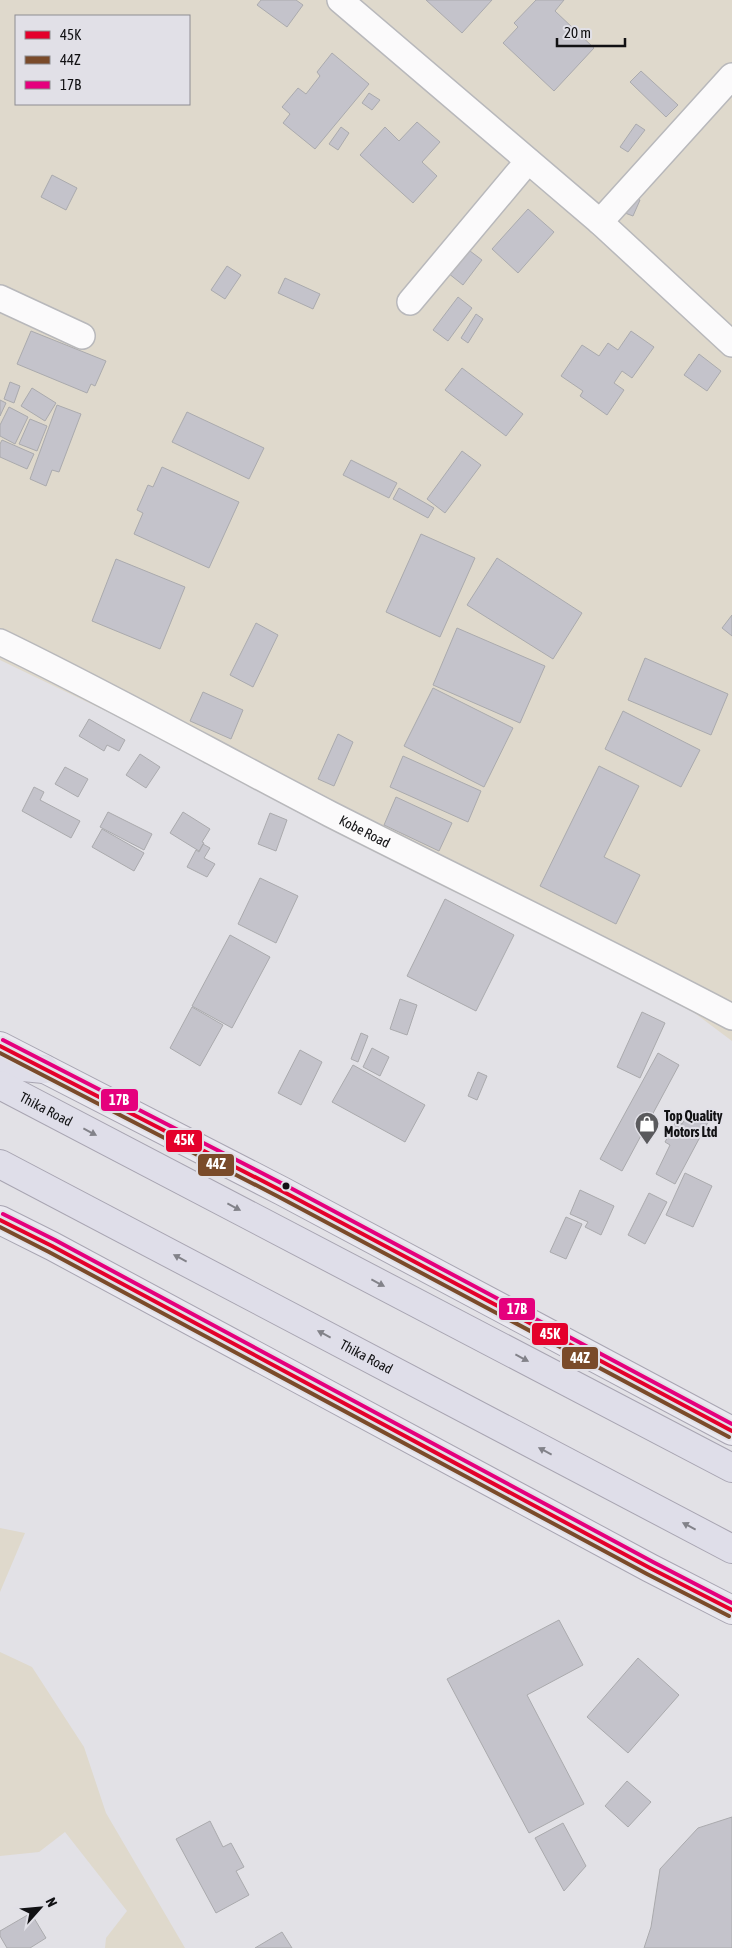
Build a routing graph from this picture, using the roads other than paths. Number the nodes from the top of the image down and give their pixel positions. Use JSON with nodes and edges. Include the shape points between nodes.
{"nodes":[{"id":1,"x":340,"y":0,"type":"edge"},
{"id":2,"x":732,"y":76,"type":"edge"},
{"id":3,"x":528,"y":161,"type":"junction"},
{"id":4,"x":600,"y":222,"type":"junction"},
{"id":5,"x":0,"y":298,"type":"edge"},
{"id":6,"x":410,"y":302,"type":"dead end"},
{"id":7,"x":82,"y":336,"type":"dead end"},
{"id":8,"x":732,"y":344,"type":"edge"},
{"id":9,"x":0,"y":642,"type":"edge"},
{"id":10,"x":732,"y":1017,"type":"edge"},
{"id":11,"x":0,"y":1046,"type":"edge"},
{"id":12,"x":0,"y":1065,"type":"edge"},
{"id":13,"x":44,"y":1069,"type":"junction"},
{"id":14,"x":0,"y":1085,"type":"edge"},
{"id":15,"x":0,"y":1164,"type":"edge"},
{"id":16,"x":0,"y":1220,"type":"edge"},
{"id":17,"x":731,"y":1428,"type":"edge"},
{"id":18,"x":732,"y":1468,"type":"edge"},
{"id":19,"x":732,"y":1549,"type":"edge"},
{"id":20,"x":732,"y":1610,"type":"edge"}],
"edges":[{"from":1,"to":3,"type":"street"},
{"from":2,"to":4,"type":"street"},
{"from":3,"to":4,"type":"street"},
{"from":3,"to":6,"type":"street"},
{"from":4,"to":8,"type":"street"},
{"from":5,"to":7,"type":"street"},
{"from":9,"to":10,"type":"street","name":"Kobe Road","via":[[330,814]]},
{"from":11,"to":13,"type":"main road"},
{"from":12,"to":13,"type":"highway"},
{"from":13,"to":17,"type":"main road"},
{"from":14,"to":18,"type":"highway","name":"Thika Road","one_way":true},
{"from":19,"to":15,"type":"highway","name":"Thika Road","one_way":true},
{"from":16,"to":20,"type":"main road"}]}
